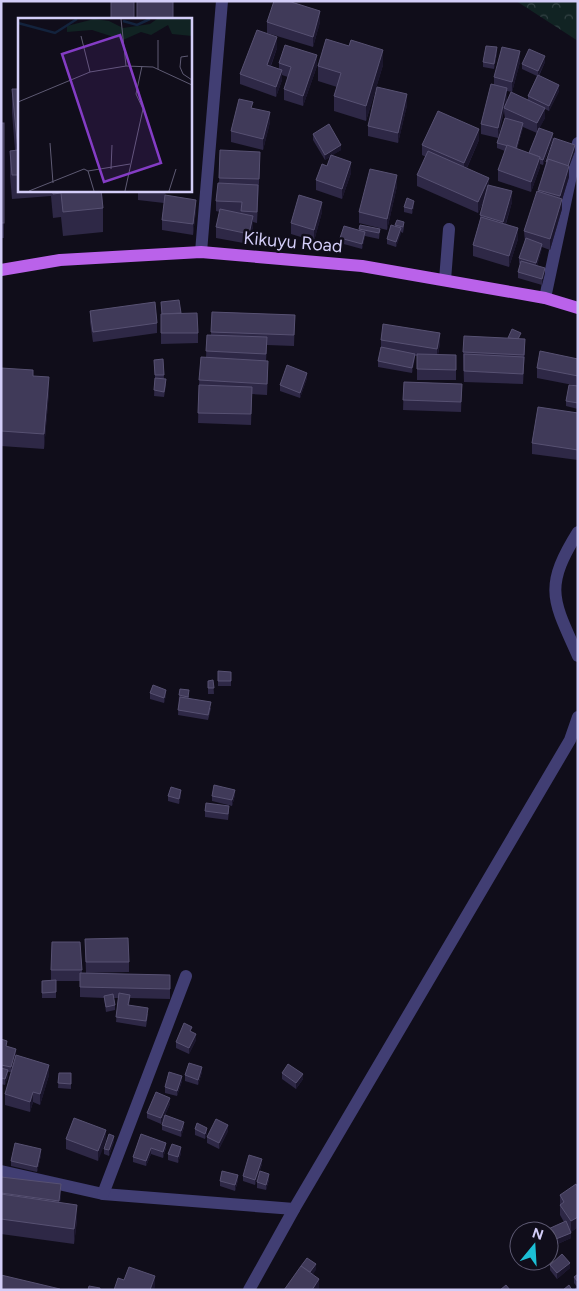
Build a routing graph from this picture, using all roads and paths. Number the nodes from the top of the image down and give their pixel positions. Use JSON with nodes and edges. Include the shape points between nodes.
{"nodes":[{"id":1,"x":222,"y":1,"type":"edge"},
{"id":2,"x":578,"y":144,"type":"edge"},
{"id":3,"x":450,"y":229,"type":"dead end"},
{"id":4,"x":201,"y":252,"type":"junction"},
{"id":5,"x":1,"y":270,"type":"edge"},
{"id":6,"x":445,"y":280,"type":"junction"},
{"id":7,"x":545,"y":298,"type":"junction"},
{"id":8,"x":578,"y":308,"type":"edge"},
{"id":9,"x":578,"y":532,"type":"edge"},
{"id":10,"x":578,"y":656,"type":"edge"},
{"id":11,"x":578,"y":717,"type":"edge"},
{"id":12,"x":186,"y":976,"type":"dead end"},
{"id":13,"x":1,"y":1171,"type":"edge"},
{"id":14,"x":103,"y":1194,"type":"junction"},
{"id":15,"x":294,"y":1209,"type":"junction"},
{"id":16,"x":250,"y":1290,"type":"edge"}],
"edges":[{"from":1,"to":4,"type":"street"},
{"from":2,"to":7,"type":"street"},
{"from":3,"to":6,"type":"street"},
{"from":4,"to":5,"type":"main road","name":"Kikuyu Road","via":[[60,260]]},
{"from":4,"to":6,"type":"main road","name":"Kikuyu Road","via":[[362,266]]},
{"from":6,"to":7,"type":"main road","name":"Kikuyu Road"},
{"from":7,"to":8,"type":"main road","name":"Kikuyu Road"},
{"from":9,"to":10,"type":"street","via":[[563,556],[555,582],[556,607]]},
{"from":11,"to":15,"type":"street","via":[[570,740]]},
{"from":12,"to":14,"type":"street"},
{"from":13,"to":14,"type":"street"},
{"from":14,"to":15,"type":"street"},
{"from":15,"to":16,"type":"street"}]}
